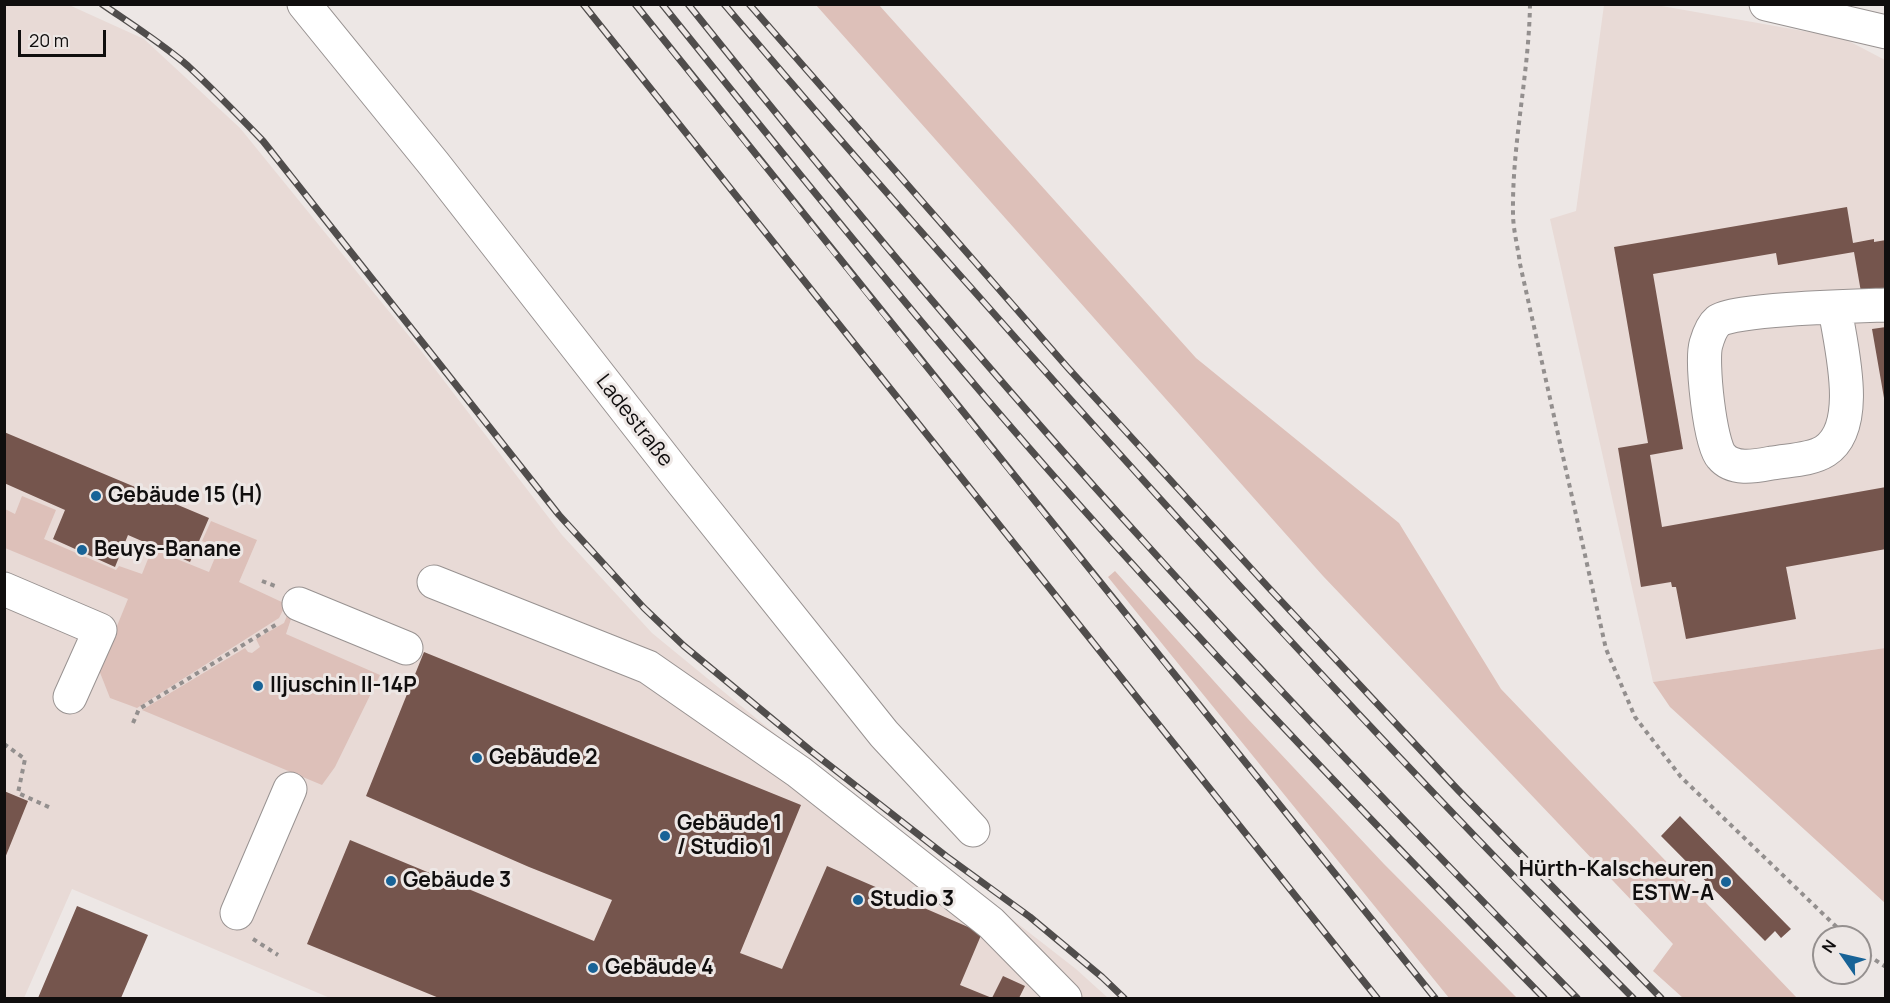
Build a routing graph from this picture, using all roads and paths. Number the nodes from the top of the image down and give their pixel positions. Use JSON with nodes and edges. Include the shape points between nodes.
{"nodes":[{"id":1,"x":304,"y":4,"type":"edge"},
{"id":2,"x":1530,"y":4,"type":"edge"},
{"id":3,"x":1766,"y":4,"type":"edge"},
{"id":4,"x":1886,"y":32,"type":"edge"},
{"id":5,"x":1886,"y":304,"type":"edge"},
{"id":6,"x":1835,"y":308,"type":"junction"},
{"id":7,"x":262,"y":581,"type":"dead end"},
{"id":8,"x":434,"y":582,"type":"dead end"},
{"id":9,"x":4,"y":590,"type":"edge"},
{"id":10,"x":288,"y":605,"type":"junction"},
{"id":11,"x":406,"y":648,"type":"dead end"},
{"id":12,"x":70,"y":697,"type":"dead end"},
{"id":13,"x":133,"y":723,"type":"dead end"},
{"id":14,"x":4,"y":744,"type":"edge"},
{"id":15,"x":290,"y":789,"type":"dead end"},
{"id":16,"x":51,"y":808,"type":"dead end"},
{"id":17,"x":973,"y":830,"type":"dead end"},
{"id":18,"x":237,"y":913,"type":"dead end"},
{"id":19,"x":1835,"y":925,"type":"edge"},
{"id":20,"x":1872,"y":958,"type":"edge"},
{"id":21,"x":1886,"y":967,"type":"edge"},
{"id":22,"x":1065,"y":999,"type":"edge"}],
"edges":[{"from":1,"to":17,"type":"lane","name":"Ladestraße","via":[[884,734]]},
{"from":2,"to":19,"type":"path","via":[[1513,214],[1520,264],[1606,649],[1635,717],[1681,777]]},
{"from":3,"to":4,"type":"lane"},
{"from":5,"to":6,"type":"lane"},
{"from":6,"to":6,"type":"lane","via":[[1736,314],[1719,320],[1712,329],[1705,346],[1705,376],[1714,445],[1721,457],[1749,467],[1810,457],[1826,451],[1837,440],[1846,419],[1846,377]]},
{"from":7,"to":10,"type":"path"},
{"from":8,"to":22,"type":"lane","via":[[648,667],[799,772],[991,922]]},
{"from":9,"to":12,"type":"lane","via":[[100,630]]},
{"from":10,"to":11,"type":"lane"},
{"from":10,"to":13,"type":"path","via":[[139,709]]},
{"from":14,"to":16,"type":"path","via":[[25,759],[18,793]]},
{"from":15,"to":18,"type":"lane"},
{"from":20,"to":21,"type":"path"}]}
